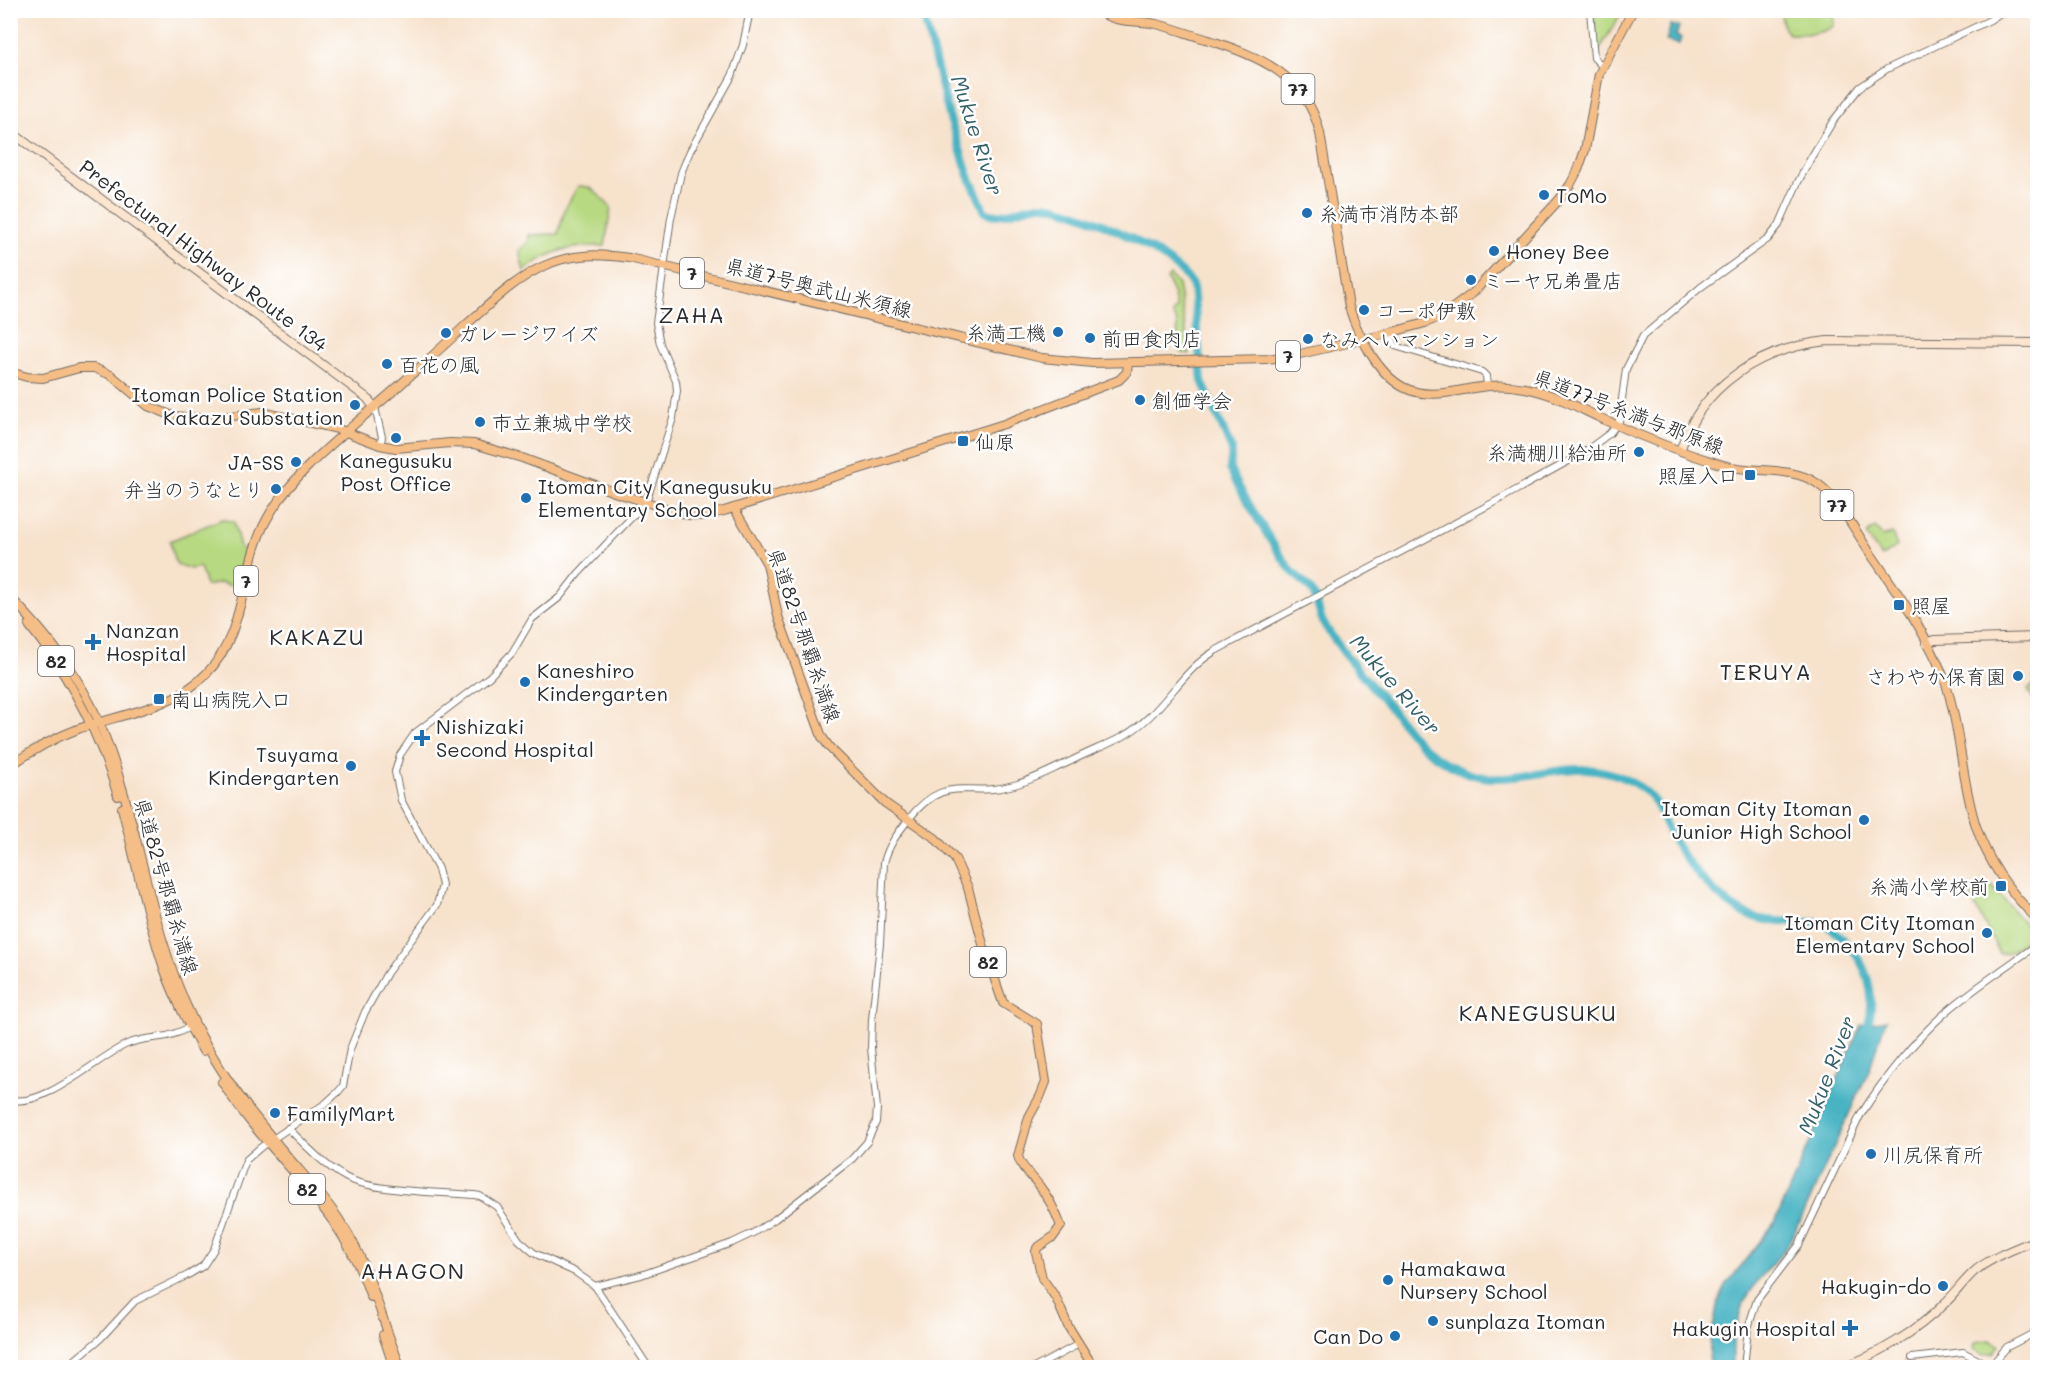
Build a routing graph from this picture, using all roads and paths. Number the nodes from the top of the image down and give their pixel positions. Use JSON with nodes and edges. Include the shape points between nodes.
{"nodes":[{"id":1,"x":750,"y":10,"type":"edge"},
{"id":2,"x":1098,"y":10,"type":"edge"},
{"id":3,"x":1590,"y":10,"type":"edge"},
{"id":4,"x":1633,"y":10,"type":"edge"},
{"id":5,"x":2005,"y":10,"type":"edge"},
{"id":6,"x":1602,"y":66,"type":"junction"},
{"id":7,"x":10,"y":131,"type":"edge"},
{"id":8,"x":664,"y":266,"type":"junction"},
{"id":9,"x":1390,"y":333,"type":"junction"},
{"id":10,"x":1364,"y":339,"type":"junction"},
{"id":11,"x":2037,"y":343,"type":"edge"},
{"id":12,"x":1128,"y":363,"type":"junction"},
{"id":13,"x":10,"y":372,"type":"edge"},
{"id":14,"x":1487,"y":386,"type":"junction"},
{"id":15,"x":375,"y":408,"type":"junction"},
{"id":16,"x":1617,"y":426,"type":"junction"},
{"id":17,"x":347,"y":432,"type":"junction"},
{"id":18,"x":380,"y":445,"type":"junction"},
{"id":19,"x":1680,"y":451,"type":"junction"},
{"id":20,"x":646,"y":502,"type":"junction"},
{"id":21,"x":734,"y":508,"type":"junction"},
{"id":22,"x":10,"y":597,"type":"edge"},
{"id":23,"x":10,"y":605,"type":"edge"},
{"id":24,"x":2037,"y":637,"type":"edge"},
{"id":25,"x":1926,"y":643,"type":"junction"},
{"id":26,"x":96,"y":723,"type":"junction"},
{"id":27,"x":10,"y":766,"type":"edge"},
{"id":28,"x":909,"y":819,"type":"junction"},
{"id":29,"x":2037,"y":920,"type":"edge"},
{"id":30,"x":2037,"y":944,"type":"edge"},
{"id":31,"x":193,"y":1026,"type":"junction"},
{"id":32,"x":10,"y":1099,"type":"edge"},
{"id":33,"x":288,"y":1128,"type":"junction"},
{"id":34,"x":270,"y":1141,"type":"junction"},
{"id":35,"x":2037,"y":1239,"type":"edge"},
{"id":36,"x":595,"y":1286,"type":"junction"},
{"id":37,"x":2037,"y":1331,"type":"edge"},
{"id":38,"x":1078,"y":1344,"type":"junction"},
{"id":39,"x":1912,"y":1358,"type":"dead end"},
{"id":40,"x":1989,"y":1367,"type":"edge"},
{"id":41,"x":65,"y":1368,"type":"edge"},
{"id":42,"x":394,"y":1368,"type":"edge"},
{"id":43,"x":401,"y":1368,"type":"edge"},
{"id":44,"x":649,"y":1368,"type":"edge"},
{"id":45,"x":1034,"y":1368,"type":"edge"},
{"id":46,"x":1094,"y":1368,"type":"edge"},
{"id":47,"x":1744,"y":1368,"type":"edge"},
{"id":48,"x":1840,"y":1368,"type":"edge"}],
"edges":[{"from":1,"to":8,"type":"street","via":[[732,76],[681,173]]},
{"from":2,"to":10,"type":"main road","name":"県道77号糸満与那原線","number":"77","via":[[1117,20],[1156,24],[1253,55],[1276,68],[1303,95],[1318,127],[1347,301]]},
{"from":3,"to":6,"type":"street","via":[[1594,58]]},
{"from":4,"to":6,"type":"main road","name":"県道7号奥武山米須線","number":"7"},
{"from":5,"to":16,"type":"street","via":[[1887,69],[1860,87],[1833,121],[1779,225],[1768,238],[1701,286],[1643,336],[1624,375]]},
{"from":6,"to":9,"type":"main road","name":"県道7号奥武山米須線","number":"7","via":[[1583,157],[1559,200],[1463,302],[1433,320]]},
{"from":7,"to":15,"type":"main road","name":"Prefectural Highway Route 134","via":[[367,398]]},
{"from":8,"to":12,"type":"main road","name":"県道7号奥武山米須線","number":"7","via":[[1042,358]]},
{"from":8,"to":15,"type":"main road","name":"県道7号奥武山米須線","number":"7","via":[[594,254],[541,268],[503,293]]},
{"from":8,"to":20,"type":"street","via":[[656,330],[676,381],[676,402]]},
{"from":9,"to":10,"type":"main road","name":"県道7号奥武山米須線","number":"7"},
{"from":9,"to":14,"type":"street","via":[[1395,346],[1482,372]]},
{"from":10,"to":12,"type":"main road","name":"県道7号奥武山米須線","number":"7","via":[[1268,359]]},
{"from":10,"to":14,"type":"main road","name":"県道77号糸満与那原線","number":"77","via":[[1384,373],[1406,389],[1434,393]]},
{"from":11,"to":19,"type":"main road","via":[[1827,341],[1786,348],[1745,367],[1721,387],[1694,419]]},
{"from":12,"to":21,"type":"main road","via":[[1127,372],[1119,380],[1004,424]]},
{"from":13,"to":17,"type":"main road","via":[[43,378],[94,368],[111,375],[148,406],[173,416],[202,420],[262,411]]},
{"from":14,"to":16,"type":"main road","name":"県道77号糸満与那原線","number":"77","via":[[1535,390]]},
{"from":15,"to":17,"type":"main road","name":"県道7号奥武山米須線","number":"7"},
{"from":15,"to":18,"type":"street","via":[[382,437]]},
{"from":16,"to":19,"type":"main road","name":"県道77号糸満与那原線","number":"77"},
{"from":16,"to":28,"type":"street","via":[[1583,453],[1204,657],[1151,717],[1120,738],[1018,784],[935,794]]},
{"from":17,"to":18,"type":"main road"},
{"from":17,"to":26,"type":"main road","name":"県道7号奥武山米須線","number":"7","via":[[294,481],[266,519],[231,635],[208,673],[178,696]]},
{"from":18,"to":20,"type":"main road","via":[[479,446]]},
{"from":19,"to":25,"type":"main road","name":"県道77号糸満与那原線","number":"77","via":[[1740,469],[1800,476],[1821,486],[1890,582]]},
{"from":20,"to":21,"type":"main road","via":[[696,516]]},
{"from":20,"to":33,"type":"street","via":[[560,597],[532,619],[512,653],[489,677],[421,728],[403,747],[395,772],[398,792],[438,869],[440,898],[387,973],[365,1012],[350,1049],[343,1086],[333,1098]]},
{"from":21,"to":28,"type":"main road","name":"県道82号那覇糸満線","number":"82","via":[[767,564],[781,626],[822,737],[870,789]]},
{"from":22,"to":26,"type":"main road","name":"県道82号那覇糸満線","number":"82","via":[[70,669]]},
{"from":23,"to":26,"type":"main road","name":"県道82号那覇糸満線","number":"82","via":[[53,657]]},
{"from":24,"to":25,"type":"main road"},
{"from":25,"to":29,"type":"main road","name":"県道77号糸満与那原線","number":"77","via":[[1949,694],[1980,835],[2005,884]]},
{"from":26,"to":27,"type":"main road","name":"県道7号奥武山米須線","number":"7","via":[[55,739]]},
{"from":26,"to":31,"type":"main road","name":"県道82号那覇糸満線","number":"82","via":[[162,961]]},
{"from":28,"to":36,"type":"street","via":[[895,837],[884,863],[871,1048],[877,1108],[867,1142],[775,1219],[732,1244]]},
{"from":28,"to":38,"type":"main road","name":"県道82号那覇糸満線","number":"82","via":[[955,859],[968,888],[1003,1003],[1037,1024],[1046,1082],[1029,1117],[1018,1156],[1042,1189],[1061,1226],[1036,1252],[1042,1278]]},
{"from":30,"to":47,"type":"street","via":[[1930,1028],[1873,1096],[1799,1245],[1758,1300],[1748,1328]]},
{"from":31,"to":32,"type":"street","via":[[177,1034],[127,1044],[43,1096],[23,1101]]},
{"from":31,"to":34,"type":"main road","name":"県道82号那覇糸満線","number":"82"},
{"from":33,"to":34,"type":"street"},
{"from":33,"to":36,"type":"street","via":[[332,1168],[359,1183],[480,1196],[497,1207],[526,1247]]},
{"from":34,"to":41,"type":"street","via":[[244,1163],[207,1262],[135,1301],[100,1339]]},
{"from":34,"to":42,"type":"main road","name":"県道82号那覇糸満線","number":"82","via":[[350,1247]]},
{"from":34,"to":43,"type":"main road","name":"県道82号那覇糸満線","number":"82","via":[[332,1209],[355,1244],[368,1270]]},
{"from":35,"to":48,"type":"main road","via":[[1976,1270],[1912,1330]]},
{"from":36,"to":44,"type":"street"},
{"from":37,"to":40,"type":"street","via":[[2014,1342]]},
{"from":38,"to":45,"type":"street"},
{"from":38,"to":46,"type":"main road","name":"県道82号那覇糸満線","number":"82"},
{"from":39,"to":40,"type":"street","via":[[1964,1352]]}]}
